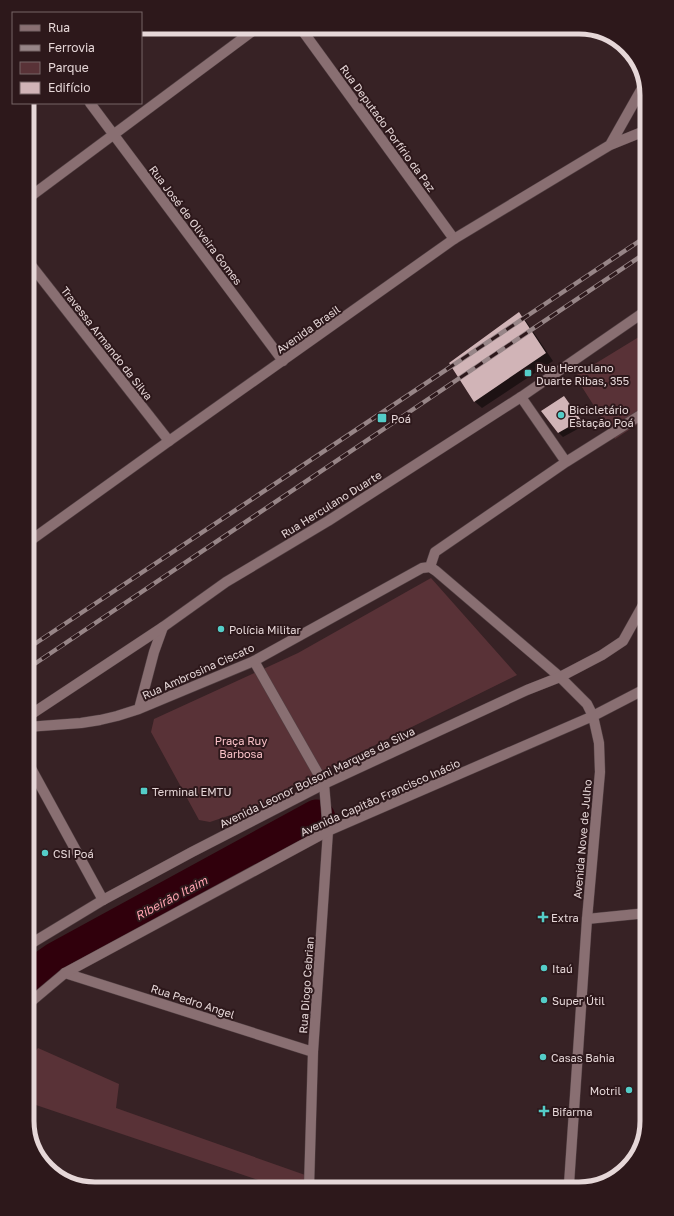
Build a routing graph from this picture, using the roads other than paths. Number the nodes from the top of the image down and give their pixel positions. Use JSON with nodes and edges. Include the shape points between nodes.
{"nodes":[{"id":1,"x":249,"y":34,"type":"edge"},
{"id":2,"x":305,"y":34,"type":"edge"},
{"id":3,"x":640,"y":92,"type":"edge"},
{"id":4,"x":91,"y":104,"type":"edge"},
{"id":5,"x":640,"y":133,"type":"edge"},
{"id":6,"x":114,"y":134,"type":"junction"},
{"id":7,"x":610,"y":145,"type":"junction"},
{"id":8,"x":34,"y":194,"type":"edge"},
{"id":9,"x":454,"y":240,"type":"junction"},
{"id":10,"x":34,"y":269,"type":"edge"},
{"id":11,"x":640,"y":315,"type":"edge"},
{"id":12,"x":283,"y":361,"type":"junction"},
{"id":13,"x":521,"y":397,"type":"junction"},
{"id":14,"x":640,"y":415,"type":"edge"},
{"id":15,"x":169,"y":441,"type":"junction"},
{"id":16,"x":566,"y":462,"type":"junction"},
{"id":17,"x":34,"y":538,"type":"edge"},
{"id":18,"x":430,"y":567,"type":"junction"},
{"id":19,"x":640,"y":611,"type":"edge"},
{"id":20,"x":164,"y":627,"type":"junction"},
{"id":21,"x":254,"y":660,"type":"junction"},
{"id":22,"x":560,"y":677,"type":"junction"},
{"id":23,"x":640,"y":692,"type":"edge"},
{"id":24,"x":139,"y":710,"type":"junction"},
{"id":25,"x":34,"y":712,"type":"edge"},
{"id":26,"x":593,"y":716,"type":"junction"},
{"id":27,"x":34,"y":726,"type":"edge"},
{"id":28,"x":34,"y":774,"type":"edge"},
{"id":29,"x":324,"y":784,"type":"junction"},
{"id":30,"x":328,"y":831,"type":"junction"},
{"id":31,"x":103,"y":900,"type":"junction"},
{"id":32,"x":640,"y":914,"type":"edge"},
{"id":33,"x":587,"y":919,"type":"junction"},
{"id":34,"x":34,"y":942,"type":"edge"},
{"id":35,"x":65,"y":973,"type":"junction"},
{"id":36,"x":34,"y":999,"type":"edge"},
{"id":37,"x":313,"y":1052,"type":"junction"},
{"id":38,"x":309,"y":1182,"type":"edge"},
{"id":39,"x":568,"y":1182,"type":"edge"}],
"edges":[{"from":1,"to":6,"type":"street"},
{"from":2,"to":9,"type":"street","name":"Rua Deputado Porfírio da Paz"},
{"from":3,"to":7,"type":"street"},
{"from":4,"to":6,"type":"street","name":"Rua José de Oliveira Gomes"},
{"from":5,"to":7,"type":"street","name":"Avenida Brasil"},
{"from":6,"to":8,"type":"street"},
{"from":6,"to":12,"type":"street","name":"Rua José de Oliveira Gomes"},
{"from":7,"to":9,"type":"street","name":"Avenida Brasil"},
{"from":9,"to":12,"type":"street","name":"Avenida Brasil"},
{"from":10,"to":15,"type":"street","name":"Travessa Armando da Silva"},
{"from":11,"to":13,"type":"street","name":"Rua Herculano Duarte"},
{"from":12,"to":15,"type":"street","name":"Avenida Brasil"},
{"from":13,"to":16,"type":"street"},
{"from":13,"to":20,"type":"street","name":"Rua Herculano Duarte","via":[[328,521],[226,582]]},
{"from":14,"to":16,"type":"street"},
{"from":15,"to":17,"type":"street","name":"Avenida Brasil"},
{"from":16,"to":18,"type":"street","via":[[434,552]]},
{"from":18,"to":21,"type":"street","name":"Rua Ambrosina Ciscato","via":[[422,568]]},
{"from":18,"to":22,"type":"street"},
{"from":19,"to":22,"type":"street","name":"Avenida Leonor Bolsoni Marques da Silva","via":[[623,641]]},
{"from":20,"to":24,"type":"street","via":[[154,652]]},
{"from":20,"to":25,"type":"street","name":"Rua Herculano Duarte"},
{"from":21,"to":24,"type":"street","name":"Rua Ambrosina Ciscato"},
{"from":21,"to":29,"type":"street"},
{"from":22,"to":26,"type":"street","name":"Avenida Nove de Julho","via":[[587,704]]},
{"from":22,"to":29,"type":"street","name":"Avenida Leonor Bolsoni Marques da Silva"},
{"from":23,"to":26,"type":"street","name":"Avenida Capitão Francisco Inácio"},
{"from":24,"to":27,"type":"street","name":"Rua Ambrosina Ciscato","via":[[81,723]]},
{"from":26,"to":30,"type":"street","name":"Avenida Capitão Francisco Inácio"},
{"from":26,"to":33,"type":"street","name":"Avenida Nove de Julho","via":[[599,742],[600,772]]},
{"from":28,"to":31,"type":"street"},
{"from":29,"to":30,"type":"street","name":"Rua Diogo Cebrian"},
{"from":29,"to":31,"type":"street","name":"Avenida Leonor Bolsoni Marques da Silva"},
{"from":30,"to":35,"type":"street","name":"Avenida Capitão Francisco Inácio"},
{"from":30,"to":37,"type":"street","name":"Rua Diogo Cebrian"},
{"from":31,"to":34,"type":"street","name":"Avenida Leonor Bolsoni Marques da Silva"},
{"from":32,"to":33,"type":"street"},
{"from":33,"to":39,"type":"street","name":"Avenida Nove de Julho"},
{"from":35,"to":36,"type":"street"},
{"from":35,"to":37,"type":"street","name":"Rua Pedro Angel"},
{"from":37,"to":38,"type":"street","name":"Rua Diogo Cebrian"}]}
